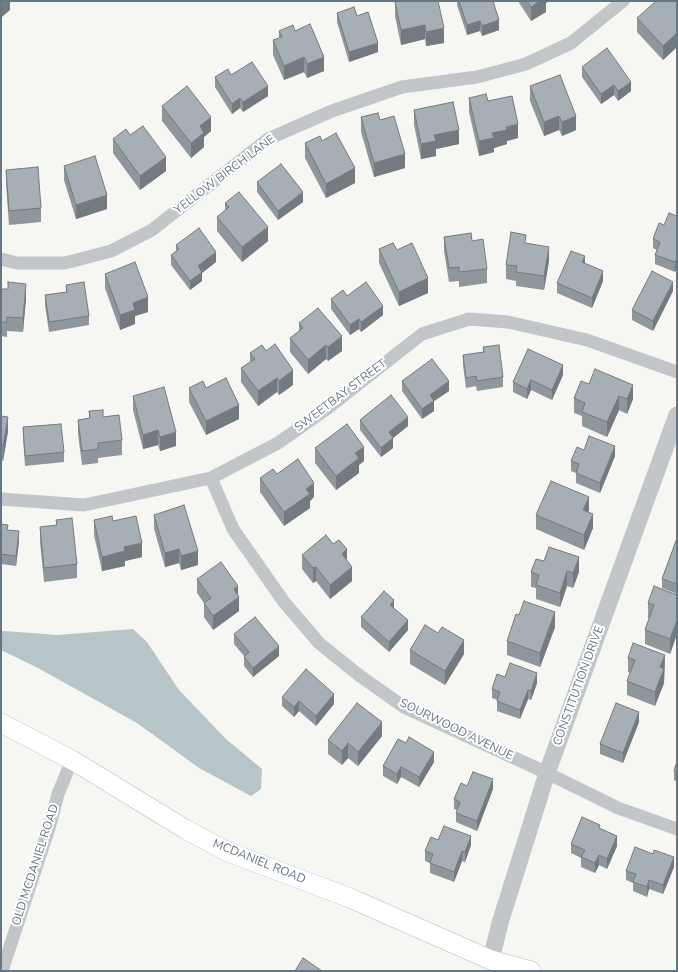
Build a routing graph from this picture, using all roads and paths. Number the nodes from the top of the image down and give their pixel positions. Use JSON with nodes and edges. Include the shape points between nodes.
{"nodes":[{"id":1,"x":623,"y":1,"type":"edge"},
{"id":2,"x":1,"y":259,"type":"edge"},
{"id":3,"x":677,"y":372,"type":"edge"},
{"id":4,"x":677,"y":415,"type":"edge"},
{"id":5,"x":211,"y":478,"type":"junction"},
{"id":6,"x":1,"y":499,"type":"edge"},
{"id":7,"x":1,"y":723,"type":"edge"},
{"id":8,"x":72,"y":760,"type":"junction"},
{"id":9,"x":547,"y":773,"type":"junction"},
{"id":10,"x":677,"y":829,"type":"edge"},
{"id":11,"x":492,"y":960,"type":"junction"},
{"id":12,"x":2,"y":971,"type":"edge"},
{"id":13,"x":531,"y":971,"type":"edge"}],
"edges":[{"from":1,"to":2,"type":"street","name":"YELLOW BIRCH LANE","via":[[571,43],[526,64],[477,77],[402,87],[332,111],[268,139],[152,230],[111,252],[66,263],[17,263]]},
{"from":3,"to":5,"type":"street","name":"SWEETBAY STREET","via":[[587,340],[508,322],[469,319],[422,334],[328,408],[278,443]]},
{"from":4,"to":9,"type":"street","name":"CONSTITUTION DRIVE"},
{"from":5,"to":6,"type":"street","name":"SWEETBAY STREET","via":[[84,505]]},
{"from":5,"to":9,"type":"street","name":"SOURWOOD AVENUE","via":[[234,528],[284,602],[319,643],[404,707]]},
{"from":7,"to":8,"type":"main road","name":"MCDANIEL ROAD"},
{"from":8,"to":11,"type":"main road","name":"MCDANIEL ROAD","via":[[185,829],[228,852],[350,898]]},
{"from":8,"to":12,"type":"street","name":"OLD MCDANIEL ROAD","via":[[58,794],[50,826]]},
{"from":9,"to":10,"type":"street","name":"SOURWOOD AVENUE","via":[[618,808]]},
{"from":9,"to":11,"type":"street","name":"CONSTITUTION DRIVE","via":[[500,923]]},
{"from":11,"to":13,"type":"main road","name":"MCDANIEL ROAD"}]}
